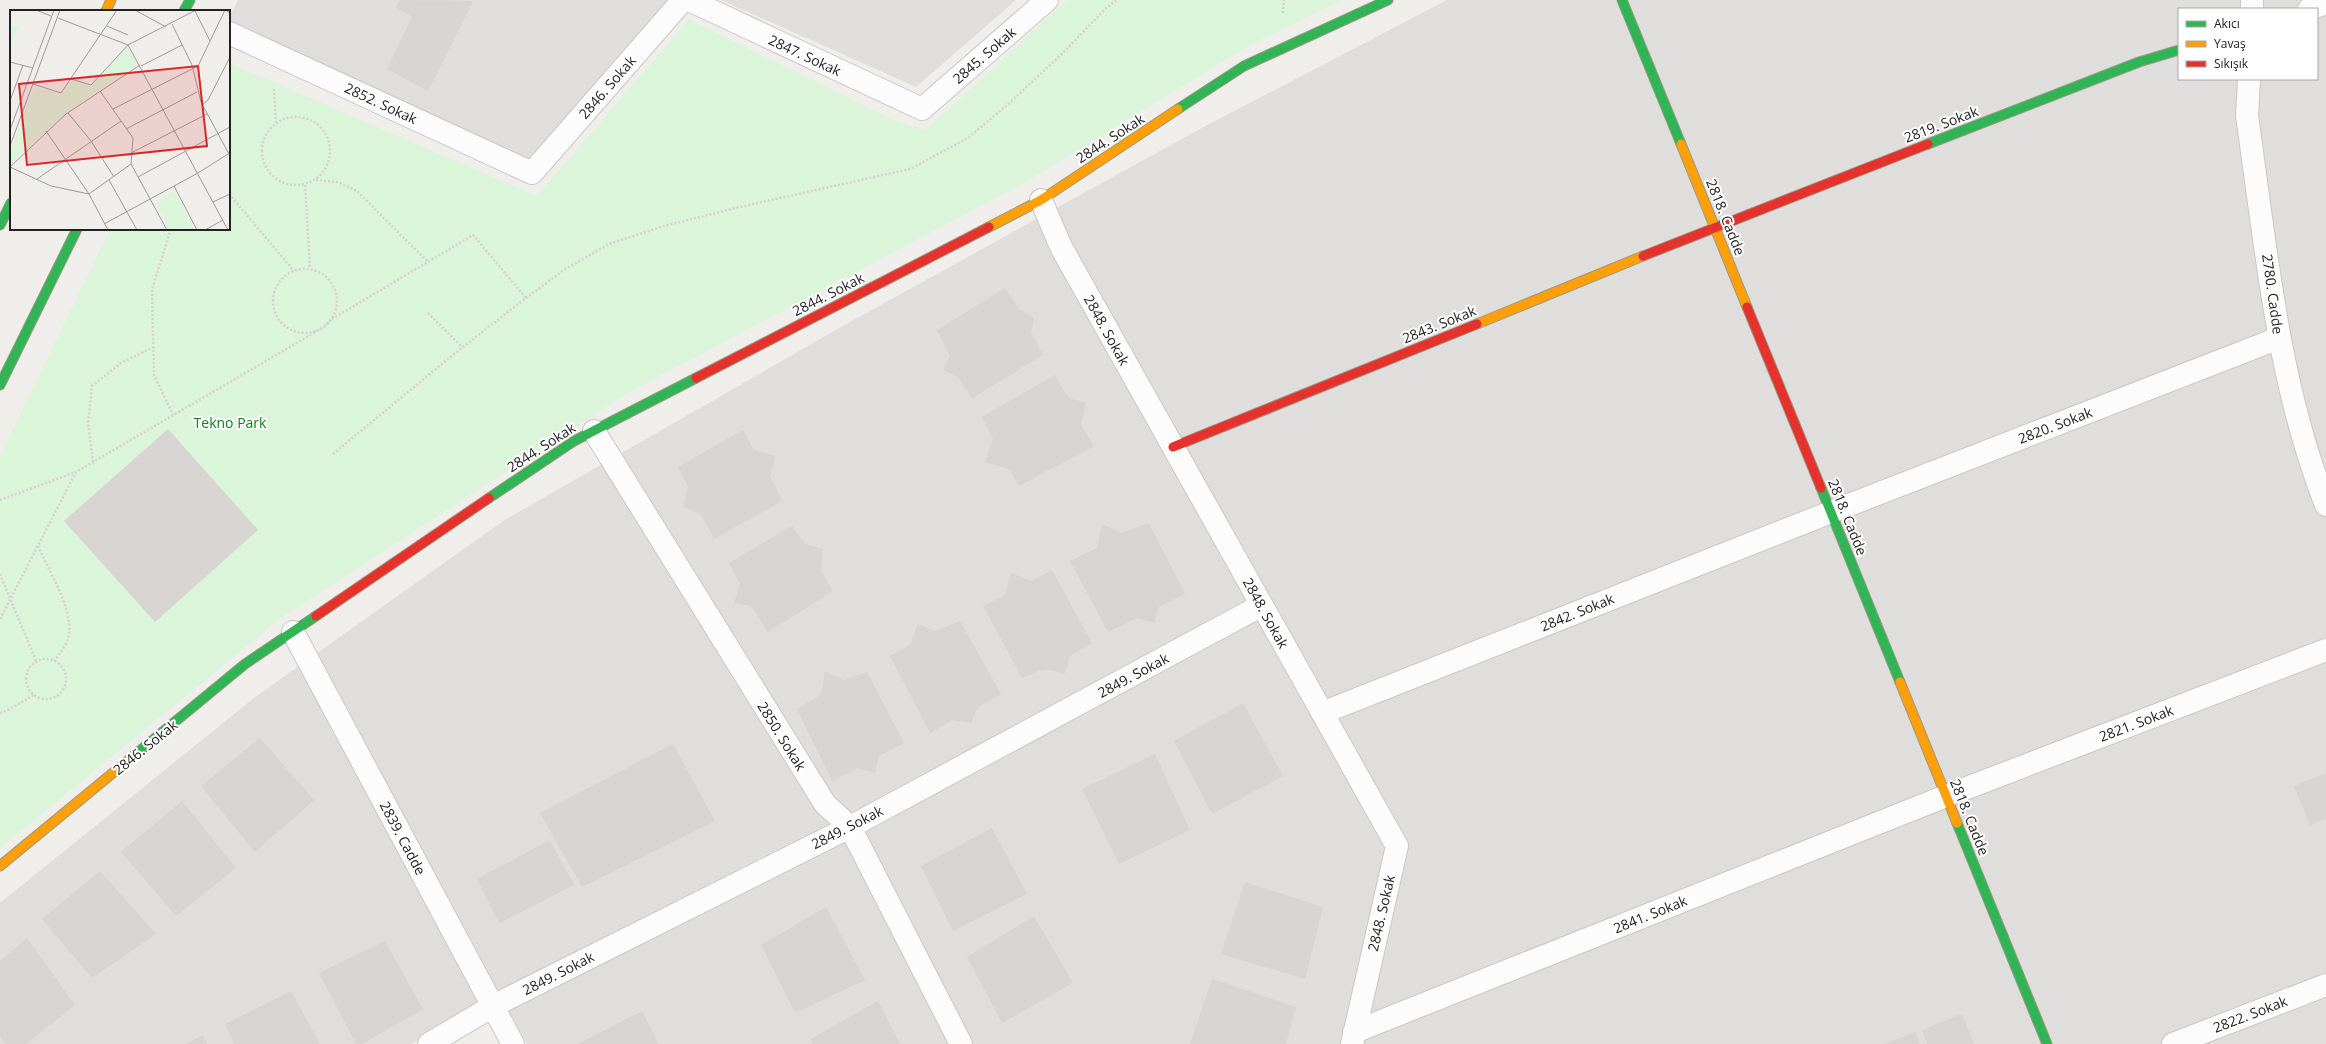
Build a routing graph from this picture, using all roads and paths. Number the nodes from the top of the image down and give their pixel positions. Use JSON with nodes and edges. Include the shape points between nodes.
{"nodes":[{"id":1,"x":111,"y":0,"type":"edge"},
{"id":2,"x":190,"y":0,"type":"edge"},
{"id":3,"x":683,"y":0,"type":"edge"},
{"id":4,"x":689,"y":0,"type":"edge"},
{"id":5,"x":1047,"y":0,"type":"edge"},
{"id":6,"x":1117,"y":0,"type":"edge"},
{"id":7,"x":1388,"y":0,"type":"edge"},
{"id":8,"x":1622,"y":0,"type":"edge"},
{"id":9,"x":2326,"y":2,"type":"edge"},
{"id":10,"x":2311,"y":8,"type":"edge"},
{"id":11,"x":106,"y":10,"type":"edge"},
{"id":12,"x":185,"y":10,"type":"edge"},
{"id":13,"x":230,"y":33,"type":"edge"},
{"id":14,"x":2178,"y":50,"type":"edge"},
{"id":15,"x":2249,"y":80,"type":"edge"},
{"id":16,"x":922,"y":109,"type":"joint"},
{"id":17,"x":532,"y":173,"type":"joint"},
{"id":18,"x":316,"y":180,"type":"junction"},
{"id":19,"x":305,"y":185,"type":"junction"},
{"id":20,"x":230,"y":195,"type":"edge"},
{"id":21,"x":1041,"y":200,"type":"junction"},
{"id":22,"x":10,"y":205,"type":"edge"},
{"id":23,"x":0,"y":225,"type":"edge"},
{"id":24,"x":1715,"y":227,"type":"junction"},
{"id":25,"x":77,"y":230,"type":"edge"},
{"id":26,"x":171,"y":230,"type":"edge"},
{"id":27,"x":428,"y":262,"type":"junction"},
{"id":28,"x":310,"y":269,"type":"junction"},
{"id":29,"x":294,"y":271,"type":"junction"},
{"id":30,"x":526,"y":298,"type":"junction"},
{"id":31,"x":428,"y":313,"type":"dead end"},
{"id":32,"x":324,"y":327,"type":"junction"},
{"id":33,"x":2279,"y":338,"type":"junction"},
{"id":34,"x":154,"y":347,"type":"junction"},
{"id":35,"x":462,"y":347,"type":"junction"},
{"id":36,"x":0,"y":385,"type":"edge"},
{"id":37,"x":173,"y":415,"type":"junction"},
{"id":38,"x":594,"y":431,"type":"junction"},
{"id":39,"x":1173,"y":448,"type":"junction"},
{"id":40,"x":333,"y":454,"type":"dead end"},
{"id":41,"x":93,"y":462,"type":"junction"},
{"id":42,"x":76,"y":472,"type":"junction"},
{"id":43,"x":0,"y":500,"type":"edge"},
{"id":44,"x":2326,"y":504,"type":"edge"},
{"id":45,"x":1831,"y":512,"type":"junction"},
{"id":46,"x":38,"y":546,"type":"junction"},
{"id":47,"x":0,"y":574,"type":"edge"},
{"id":48,"x":10,"y":599,"type":"junction"},
{"id":49,"x":1262,"y":605,"type":"junction"},
{"id":50,"x":0,"y":619,"type":"edge"},
{"id":51,"x":293,"y":632,"type":"junction"},
{"id":52,"x":2326,"y":650,"type":"edge"},
{"id":53,"x":54,"y":661,"type":"junction"},
{"id":54,"x":36,"y":662,"type":"junction"},
{"id":55,"x":34,"y":695,"type":"junction"},
{"id":56,"x":0,"y":712,"type":"edge"},
{"id":57,"x":1322,"y":713,"type":"junction"},
{"id":58,"x":1946,"y":796,"type":"junction"},
{"id":59,"x":850,"y":827,"type":"junction"},
{"id":60,"x":0,"y":866,"type":"edge"},
{"id":61,"x":2326,"y":985,"type":"edge"},
{"id":62,"x":493,"y":1006,"type":"junction"},
{"id":63,"x":1353,"y":1038,"type":"edge"},
{"id":64,"x":429,"y":1044,"type":"edge"},
{"id":65,"x":513,"y":1044,"type":"edge"},
{"id":66,"x":961,"y":1044,"type":"edge"},
{"id":67,"x":2047,"y":1044,"type":"edge"},
{"id":68,"x":2173,"y":1044,"type":"edge"}],
"edges":[{"from":1,"to":11,"type":"street"},
{"from":2,"to":12,"type":"street"},
{"from":3,"to":17,"type":"street","name":"2846. Sokak"},
{"from":4,"to":16,"type":"street","name":"2847. Sokak"},
{"from":5,"to":16,"type":"street","name":"2845. Sokak"},
{"from":6,"to":30,"type":"path","via":[[1006,106],[968,138],[910,169],[664,226],[616,242],[564,270]]},
{"from":7,"to":21,"type":"street","name":"2844. Sokak","via":[[1244,66]]},
{"from":8,"to":24,"type":"street","name":"2818. Cadde"},
{"from":9,"to":10,"type":"street"},
{"from":13,"to":17,"type":"street","name":"2852. Sokak"},
{"from":14,"to":24,"type":"street","name":"2819. Sokak","via":[[2139,62]]},
{"from":15,"to":33,"type":"street","name":"2780. Cadde","via":[[2248,116]]},
{"from":18,"to":19,"type":"path"},
{"from":18,"to":19,"type":"path","via":[[329,162],[329,140],[315,122],[293,117],[282,120],[272,126],[265,136],[262,146],[264,163],[273,177],[283,183]]},
{"from":18,"to":27,"type":"path","via":[[338,182],[356,191]]},
{"from":19,"to":28,"type":"path"},
{"from":20,"to":29,"type":"path"},
{"from":21,"to":38,"type":"street","name":"2844. Sokak"},
{"from":21,"to":39,"type":"street","name":"2848. Sokak","via":[[1061,247]]},
{"from":22,"to":23,"type":"street"},
{"from":24,"to":39,"type":"street","name":"2843. Sokak"},
{"from":24,"to":45,"type":"street","name":"2818. Cadde"},
{"from":25,"to":36,"type":"street"},
{"from":26,"to":34,"type":"path","via":[[152,289]]},
{"from":27,"to":30,"type":"path","via":[[473,235]]},
{"from":27,"to":32,"type":"path","via":[[332,319]]},
{"from":28,"to":29,"type":"path"},
{"from":28,"to":32,"type":"path","via":[[321,272],[335,288],[336,310]]},
{"from":29,"to":32,"type":"path","via":[[281,280],[276,288],[273,298],[278,318],[294,331],[314,332]]},
{"from":30,"to":35,"type":"path"},
{"from":31,"to":35,"type":"path"},
{"from":32,"to":37,"type":"path"},
{"from":33,"to":44,"type":"street","name":"2780. Cadde","via":[[2314,474]]},
{"from":33,"to":45,"type":"street","name":"2820. Sokak"},
{"from":34,"to":37,"type":"path","via":[[154,375]]},
{"from":34,"to":41,"type":"path","via":[[121,363],[92,386],[88,423]]},
{"from":35,"to":40,"type":"path"},
{"from":37,"to":41,"type":"path"},
{"from":38,"to":51,"type":"street","name":"2844. Sokak","via":[[574,441]]},
{"from":38,"to":59,"type":"street","name":"2850. Sokak","via":[[825,804]]},
{"from":39,"to":49,"type":"street","name":"2848. Sokak"},
{"from":41,"to":42,"type":"path"},
{"from":42,"to":43,"type":"path"},
{"from":42,"to":46,"type":"path"},
{"from":45,"to":57,"type":"street","name":"2842. Sokak"},
{"from":45,"to":58,"type":"street","name":"2818. Cadde"},
{"from":46,"to":48,"type":"path"},
{"from":46,"to":53,"type":"path","via":[[67,611],[70,633]]},
{"from":47,"to":48,"type":"path"},
{"from":48,"to":50,"type":"path"},
{"from":48,"to":54,"type":"path"},
{"from":49,"to":57,"type":"street","name":"2848. Sokak"},
{"from":49,"to":59,"type":"street","name":"2849. Sokak"},
{"from":51,"to":60,"type":"street","name":"2846. Sokak","via":[[245,664]]},
{"from":51,"to":62,"type":"street","name":"2839. Cadde"},
{"from":52,"to":58,"type":"street","name":"2821. Sokak"},
{"from":53,"to":54,"type":"path","via":[[42,659]]},
{"from":53,"to":55,"type":"path","via":[[60,665],[66,676],[63,688],[59,694],[47,699]]},
{"from":54,"to":55,"type":"path","via":[[31,665],[25,678],[29,690]]},
{"from":55,"to":56,"type":"path"},
{"from":57,"to":63,"type":"street","name":"2848. Sokak","via":[[1397,846]]},
{"from":58,"to":63,"type":"street","name":"2841. Sokak"},
{"from":58,"to":67,"type":"street","name":"2818. Cadde"},
{"from":59,"to":62,"type":"street","name":"2849. Sokak"},
{"from":59,"to":66,"type":"street","name":"2850. Sokak"},
{"from":61,"to":68,"type":"street","name":"2822. Sokak"},
{"from":62,"to":64,"type":"street","name":"2849. Sokak"},
{"from":62,"to":65,"type":"street","name":"2839. Cadde"}]}
